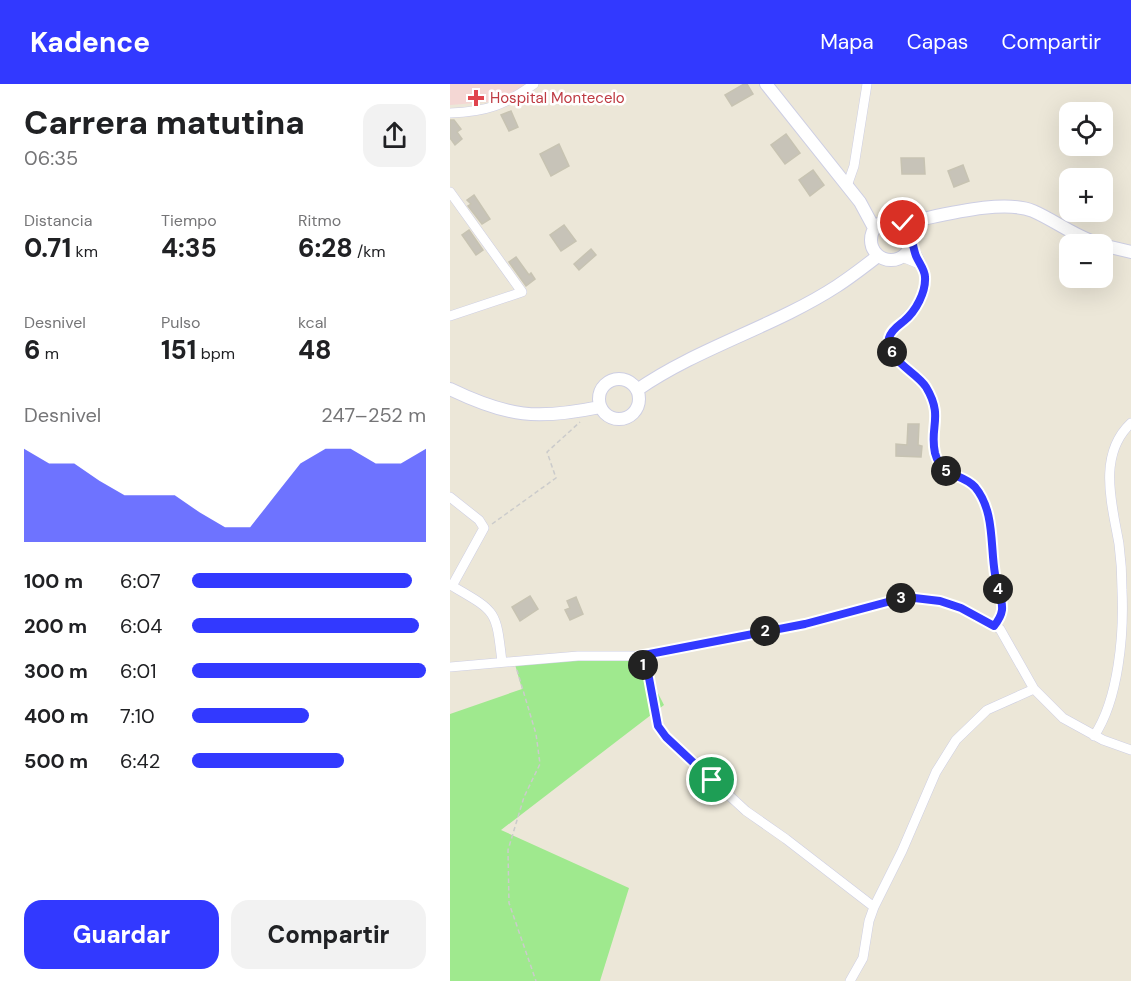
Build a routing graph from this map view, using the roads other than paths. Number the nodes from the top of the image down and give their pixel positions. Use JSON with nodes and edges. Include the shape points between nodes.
{"nodes":[{"id":1,"x":534,"y":84,"type":"edge"},
{"id":2,"x":766,"y":84,"type":"edge"},
{"id":3,"x":867,"y":84,"type":"edge"},
{"id":4,"x":450,"y":112,"type":"edge"},
{"id":5,"x":847,"y":186,"type":"junction"},
{"id":6,"x":450,"y":192,"type":"edge"},
{"id":7,"x":860,"y":202,"type":"junction"},
{"id":8,"x":885,"y":220,"type":"junction"},
{"id":9,"x":874,"y":228,"type":"junction"},
{"id":10,"x":908,"y":232,"type":"junction"},
{"id":11,"x":1073,"y":234,"type":"edge"},
{"id":12,"x":1113,"y":248,"type":"edge"},
{"id":13,"x":1131,"y":252,"type":"edge"},
{"id":14,"x":878,"y":256,"type":"junction"},
{"id":15,"x":902,"y":257,"type":"junction"},
{"id":16,"x":919,"y":264,"type":"junction"},
{"id":17,"x":450,"y":316,"type":"edge"},
{"id":18,"x":450,"y":389,"type":"edge"},
{"id":19,"x":637,"y":390,"type":"junction"},
{"id":20,"x":600,"y":407,"type":"junction"},
{"id":21,"x":1131,"y":423,"type":"edge"},
{"id":22,"x":450,"y":497,"type":"edge"},
{"id":23,"x":451,"y":588,"type":"edge"},
{"id":24,"x":994,"y":626,"type":"junction"},
{"id":25,"x":639,"y":656,"type":"junction"},
{"id":26,"x":502,"y":662,"type":"junction"},
{"id":27,"x":450,"y":667,"type":"edge"},
{"id":28,"x":1034,"y":689,"type":"junction"},
{"id":29,"x":1094,"y":736,"type":"junction"},
{"id":30,"x":1131,"y":750,"type":"edge"},
{"id":31,"x":874,"y":907,"type":"junction"},
{"id":32,"x":850,"y":981,"type":"edge"}],
"edges":[{"from":1,"to":4,"type":"street","via":[[492,108]]},
{"from":2,"to":5,"type":"street"},
{"from":3,"to":5,"type":"street","via":[[854,166]]},
{"from":5,"to":7,"type":"street"},
{"from":6,"to":17,"type":"street","via":[[522,291]]},
{"from":7,"to":8,"type":"street"},
{"from":7,"to":9,"type":"street"},
{"from":8,"to":9,"type":"street"},
{"from":8,"to":10,"type":"street","via":[[898,220]]},
{"from":9,"to":14,"type":"street","via":[[870,243]]},
{"from":10,"to":11,"type":"street","via":[[923,219],[995,207],[1021,207]]},
{"from":10,"to":15,"type":"street","via":[[910,247]]},
{"from":10,"to":16,"type":"street"},
{"from":12,"to":13,"type":"street"},
{"from":14,"to":15,"type":"street","via":[[890,260]]},
{"from":14,"to":19,"type":"street","via":[[837,286],[661,373]]},
{"from":15,"to":16,"type":"street"},
{"from":16,"to":24,"type":"street","via":[[925,277],[924,287],[915,309],[889,338],[890,349],[924,384],[933,400],[935,452],[942,467],[974,486],[986,506],[1002,608]]},
{"from":18,"to":20,"type":"street","via":[[481,404],[530,415],[562,415]]},
{"from":19,"to":20,"type":"street","via":[[627,380],[607,382],[599,393]]},
{"from":19,"to":20,"type":"street","via":[[637,409],[627,418],[614,419]]},
{"from":21,"to":29,"type":"street","via":[[1115,446],[1110,465],[1122,610],[1113,692]]},
{"from":22,"to":23,"type":"street","via":[[484,528]]},
{"from":23,"to":26,"type":"street","via":[[491,612],[496,620]]},
{"from":24,"to":25,"type":"street","via":[[940,601],[906,597],[805,624]]},
{"from":24,"to":28,"type":"street","via":[[1000,629]]},
{"from":25,"to":26,"type":"street"},
{"from":25,"to":31,"type":"street","via":[[649,678],[658,726],[666,737],[746,811]]},
{"from":26,"to":27,"type":"street"},
{"from":28,"to":29,"type":"street","via":[[1063,718]]},
{"from":28,"to":31,"type":"street","via":[[987,710],[956,740],[936,772]]},
{"from":29,"to":30,"type":"street"},
{"from":31,"to":32,"type":"street","via":[[863,958]]}]}
